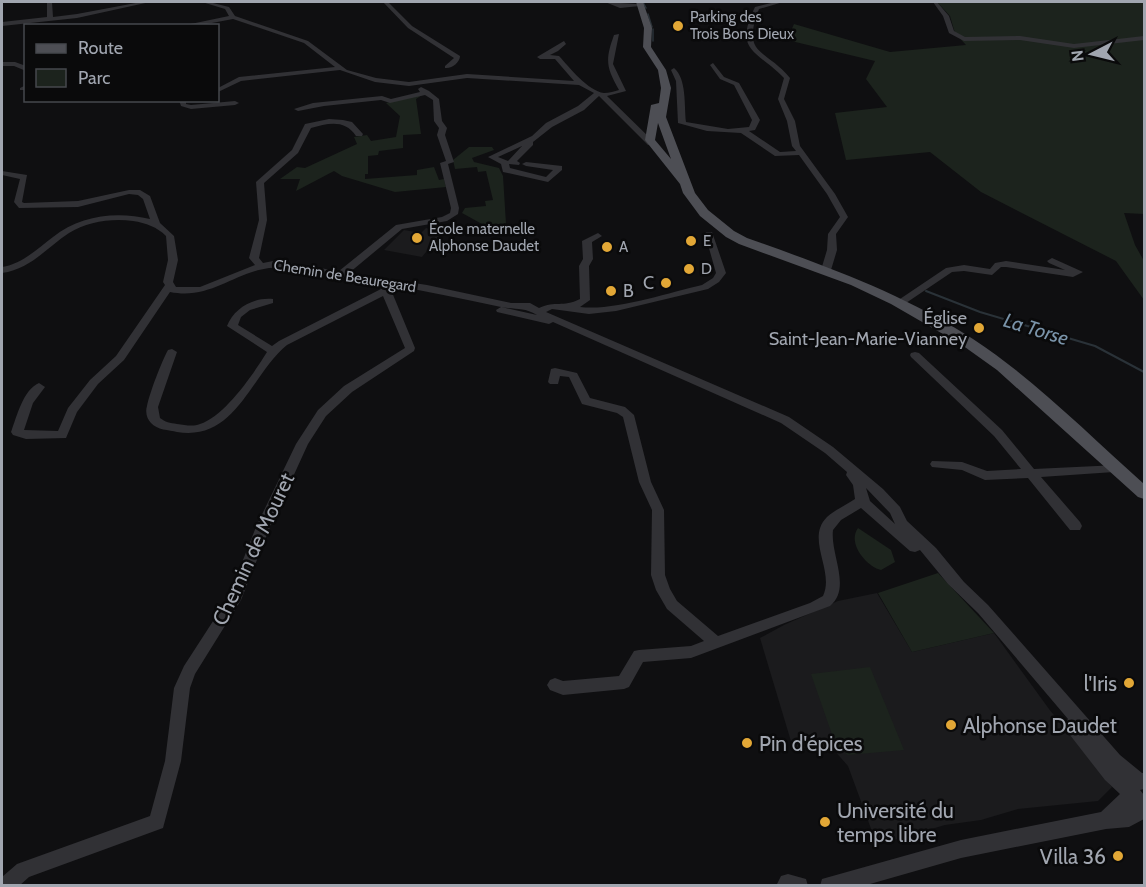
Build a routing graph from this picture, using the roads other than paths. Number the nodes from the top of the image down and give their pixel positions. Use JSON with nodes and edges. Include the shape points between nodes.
{"nodes":[{"id":1,"x":49,"y":2,"type":"edge"},
{"id":2,"x":147,"y":2,"type":"edge"},
{"id":3,"x":206,"y":2,"type":"edge"},
{"id":4,"x":385,"y":2,"type":"edge"},
{"id":5,"x":608,"y":2,"type":"edge"},
{"id":6,"x":780,"y":2,"type":"edge"},
{"id":7,"x":934,"y":2,"type":"edge"},
{"id":8,"x":638,"y":3,"type":"edge"},
{"id":9,"x":233,"y":17,"type":"junction"},
{"id":10,"x":50,"y":20,"type":"junction"},
{"id":11,"x":2,"y":24,"type":"edge"},
{"id":12,"x":195,"y":24,"type":"edge"},
{"id":13,"x":617,"y":35,"type":"dead end"},
{"id":14,"x":1144,"y":38,"type":"edge"},
{"id":15,"x":564,"y":43,"type":"dead end"},
{"id":16,"x":2,"y":64,"type":"edge"},
{"id":17,"x":713,"y":65,"type":"dead end"},
{"id":18,"x":24,"y":68,"type":"edge"},
{"id":19,"x":340,"y":68,"type":"junction"},
{"id":20,"x":674,"y":70,"type":"dead end"},
{"id":21,"x":461,"y":76,"type":"junction"},
{"id":22,"x":580,"y":83,"type":"junction"},
{"id":23,"x":415,"y":85,"type":"junction"},
{"id":24,"x":219,"y":90,"type":"edge"},
{"id":25,"x":427,"y":92,"type":"junction"},
{"id":26,"x":601,"y":94,"type":"junction"},
{"id":27,"x":662,"y":94,"type":"junction"},
{"id":28,"x":680,"y":94,"type":"junction"},
{"id":29,"x":182,"y":102,"type":"edge"},
{"id":30,"x":235,"y":103,"type":"dead end"},
{"id":31,"x":298,"y":109,"type":"dead end"},
{"id":32,"x":628,"y":122,"type":"junction"},
{"id":33,"x":744,"y":131,"type":"junction"},
{"id":34,"x":651,"y":132,"type":"junction"},
{"id":35,"x":668,"y":133,"type":"junction"},
{"id":36,"x":359,"y":134,"type":"dead end"},
{"id":37,"x":535,"y":138,"type":"junction"},
{"id":38,"x":800,"y":153,"type":"junction"},
{"id":39,"x":678,"y":159,"type":"junction"},
{"id":40,"x":664,"y":160,"type":"junction"},
{"id":41,"x":516,"y":163,"type":"dead end"},
{"id":42,"x":526,"y":164,"type":"dead end"},
{"id":43,"x":2,"y":173,"type":"edge"},
{"id":44,"x":687,"y":185,"type":"junction"},
{"id":45,"x":156,"y":223,"type":"junction"},
{"id":46,"x":711,"y":230,"type":"junction"},
{"id":47,"x":598,"y":236,"type":"dead end"},
{"id":48,"x":1052,"y":261,"type":"dead end"},
{"id":49,"x":260,"y":265,"type":"junction"},
{"id":50,"x":2,"y":270,"type":"edge"},
{"id":51,"x":826,"y":270,"type":"junction"},
{"id":52,"x":339,"y":276,"type":"junction"},
{"id":53,"x":170,"y":285,"type":"junction"},
{"id":54,"x":401,"y":285,"type":"junction"},
{"id":55,"x":387,"y":291,"type":"junction"},
{"id":56,"x":478,"y":300,"type":"junction"},
{"id":57,"x":269,"y":301,"type":"dead end"},
{"id":58,"x":899,"y":303,"type":"junction"},
{"id":59,"x":570,"y":308,"type":"junction"},
{"id":60,"x":538,"y":312,"type":"junction"},
{"id":61,"x":566,"y":324,"type":"junction"},
{"id":62,"x":273,"y":351,"type":"junction"},
{"id":63,"x":172,"y":352,"type":"dead end"},
{"id":64,"x":915,"y":355,"type":"dead end"},
{"id":65,"x":554,"y":382,"type":"dead end"},
{"id":66,"x":39,"y":387,"type":"dead end"},
{"id":67,"x":936,"y":464,"type":"dead end"},
{"id":68,"x":1114,"y":468,"type":"junction"},
{"id":69,"x":1031,"y":474,"type":"junction"},
{"id":70,"x":866,"y":493,"type":"junction"},
{"id":71,"x":1144,"y":493,"type":"edge"},
{"id":72,"x":876,"y":514,"type":"junction"},
{"id":73,"x":895,"y":514,"type":"junction"},
{"id":74,"x":840,"y":515,"type":"junction"},
{"id":75,"x":1076,"y":526,"type":"dead end"},
{"id":76,"x":958,"y":584,"type":"junction"},
{"id":77,"x":715,"y":642,"type":"junction"},
{"id":78,"x":555,"y":685,"type":"dead end"},
{"id":79,"x":1139,"y":788,"type":"edge"},
{"id":80,"x":1144,"y":808,"type":"edge"},
{"id":81,"x":1106,"y":820,"type":"junction"},
{"id":82,"x":5,"y":885,"type":"edge"},
{"id":83,"x":785,"y":885,"type":"edge"},
{"id":84,"x":799,"y":885,"type":"edge"},
{"id":85,"x":829,"y":885,"type":"edge"}],
"edges":[{"from":1,"to":10,"type":"street"},
{"from":2,"to":10,"type":"street"},
{"from":3,"to":9,"type":"street","via":[[227,8]]},
{"from":4,"to":21,"type":"street","via":[[410,27],[458,57],[447,67]]},
{"from":5,"to":8,"type":"street","via":[[620,6]]},
{"from":6,"to":38,"type":"street","via":[[757,8],[749,28],[750,45],[788,78],[781,99],[792,121],[793,138]]},
{"from":7,"to":14,"type":"street","via":[[946,16],[949,30],[960,38],[1024,38],[1074,46]]},
{"from":8,"to":27,"type":"main road","via":[[647,23],[647,47],[662,70]]},
{"from":9,"to":12,"type":"street"},
{"from":9,"to":19,"type":"street","via":[[306,42]]},
{"from":10,"to":11,"type":"street"},
{"from":13,"to":26,"type":"street","via":[[608,57],[623,91]]},
{"from":15,"to":22,"type":"street","via":[[540,57],[557,57]]},
{"from":16,"to":18,"type":"street"},
{"from":17,"to":33,"type":"street","via":[[722,78],[737,84],[755,113],[755,125]]},
{"from":19,"to":23,"type":"street","via":[[363,78]]},
{"from":19,"to":24,"type":"street","via":[[239,80]]},
{"from":20,"to":28,"type":"street"},
{"from":21,"to":22,"type":"street"},
{"from":21,"to":23,"type":"street"},
{"from":22,"to":26,"type":"street"},
{"from":23,"to":25,"type":"street"},
{"from":25,"to":31,"type":"street","via":[[390,101],[382,98],[304,105]]},
{"from":25,"to":52,"type":"street","via":[[435,99],[443,128],[454,214],[399,227]]},
{"from":26,"to":32,"type":"street"},
{"from":26,"to":37,"type":"street","via":[[549,125]]},
{"from":27,"to":28,"type":"street"},
{"from":27,"to":34,"type":"main road"},
{"from":27,"to":35,"type":"main road","via":[[661,117]]},
{"from":28,"to":33,"type":"street","via":[[682,123]]},
{"from":29,"to":30,"type":"street","via":[[191,107]]},
{"from":32,"to":34,"type":"street"},
{"from":32,"to":34,"type":"street"},
{"from":33,"to":38,"type":"street","via":[[778,154]]},
{"from":34,"to":35,"type":"main road"},
{"from":34,"to":40,"type":"main road"},
{"from":35,"to":39,"type":"main road"},
{"from":36,"to":49,"type":"street","via":[[344,121],[308,126],[296,151],[260,182],[263,220],[254,258]]},
{"from":37,"to":41,"type":"street","via":[[511,162]]},
{"from":37,"to":42,"type":"street","via":[[492,157],[505,163],[506,170],[548,180],[559,168]]},
{"from":38,"to":51,"type":"street","via":[[844,217],[832,234]]},
{"from":39,"to":40,"type":"main road"},
{"from":39,"to":44,"type":"main road"},
{"from":40,"to":44,"type":"main road"},
{"from":43,"to":45,"type":"street","via":[[24,177],[18,202],[22,206],[78,204],[135,192],[147,198]]},
{"from":44,"to":46,"type":"main road"},
{"from":45,"to":50,"type":"street","via":[[127,217],[89,223],[68,231],[16,267]]},
{"from":45,"to":53,"type":"street","via":[[172,240]]},
{"from":46,"to":51,"type":"main road"},
{"from":46,"to":59,"type":"street","via":[[721,273],[705,287],[616,308]]},
{"from":47,"to":59,"type":"street","via":[[587,241],[585,300]]},
{"from":48,"to":58,"type":"street","via":[[1078,272],[1005,264],[992,272],[958,268],[933,279]]},
{"from":49,"to":52,"type":"street","name":"Chemin de Beauregard"},
{"from":49,"to":53,"type":"street","name":"Chemin de Beauregard","via":[[204,291],[173,290]]},
{"from":51,"to":58,"type":"main road"},
{"from":52,"to":55,"type":"street","name":"Chemin de Beauregard"},
{"from":53,"to":66,"type":"street","via":[[120,358],[94,382],[72,411],[62,435],[17,432],[28,402]]},
{"from":54,"to":55,"type":"street"},
{"from":54,"to":55,"type":"street","name":"Chemin de Beauregard"},
{"from":54,"to":56,"type":"street","name":"Chemin de Beauregard"},
{"from":55,"to":62,"type":"street"},
{"from":55,"to":82,"type":"street","name":"Chemin de Mouret","via":[[409,351],[348,389],[322,413],[302,444],[234,600],[182,688],[173,761],[157,822],[23,870]]},
{"from":56,"to":60,"type":"street","name":"Chemin de Beauregard","via":[[530,306]]},
{"from":56,"to":61,"type":"street","name":"Chemin de Beauregard","via":[[523,317]]},
{"from":57,"to":62,"type":"street","via":[[244,310],[232,326]]},
{"from":58,"to":68,"type":"main road","via":[[984,354]]},
{"from":59,"to":60,"type":"street","via":[[550,306]]},
{"from":60,"to":61,"type":"street","name":"Chemin de Beauregard"},
{"from":61,"to":70,"type":"street","name":"Chemin de Beauregard","via":[[739,400],[783,425],[850,473]]},
{"from":62,"to":63,"type":"street","via":[[216,421],[189,430],[162,425],[152,416]]},
{"from":64,"to":69,"type":"street","via":[[990,425]]},
{"from":65,"to":77,"type":"street","via":[[555,371],[573,375],[586,401],[628,415],[645,482],[658,510],[658,575],[663,590],[672,605]]},
{"from":67,"to":69,"type":"street","via":[[971,467],[986,476]]},
{"from":68,"to":69,"type":"street"},
{"from":68,"to":71,"type":"main road"},
{"from":69,"to":75,"type":"street"},
{"from":70,"to":72,"type":"street"},
{"from":70,"to":73,"type":"street","via":[[888,502]]},
{"from":70,"to":74,"type":"street"},
{"from":72,"to":73,"type":"street"},
{"from":72,"to":74,"type":"street"},
{"from":72,"to":76,"type":"street"},
{"from":73,"to":76,"type":"street"},
{"from":74,"to":77,"type":"street","via":[[825,532],[832,579],[828,600]]},
{"from":76,"to":79,"type":"street","via":[[1016,646],[1111,774]]},
{"from":77,"to":78,"type":"street","via":[[691,652],[639,656],[624,682],[563,688]]},
{"from":79,"to":80,"type":"street"},
{"from":79,"to":81,"type":"street"},
{"from":80,"to":81,"type":"street","via":[[1129,818]]},
{"from":81,"to":85,"type":"street","via":[[961,849]]},
{"from":83,"to":84,"type":"street"}]}
